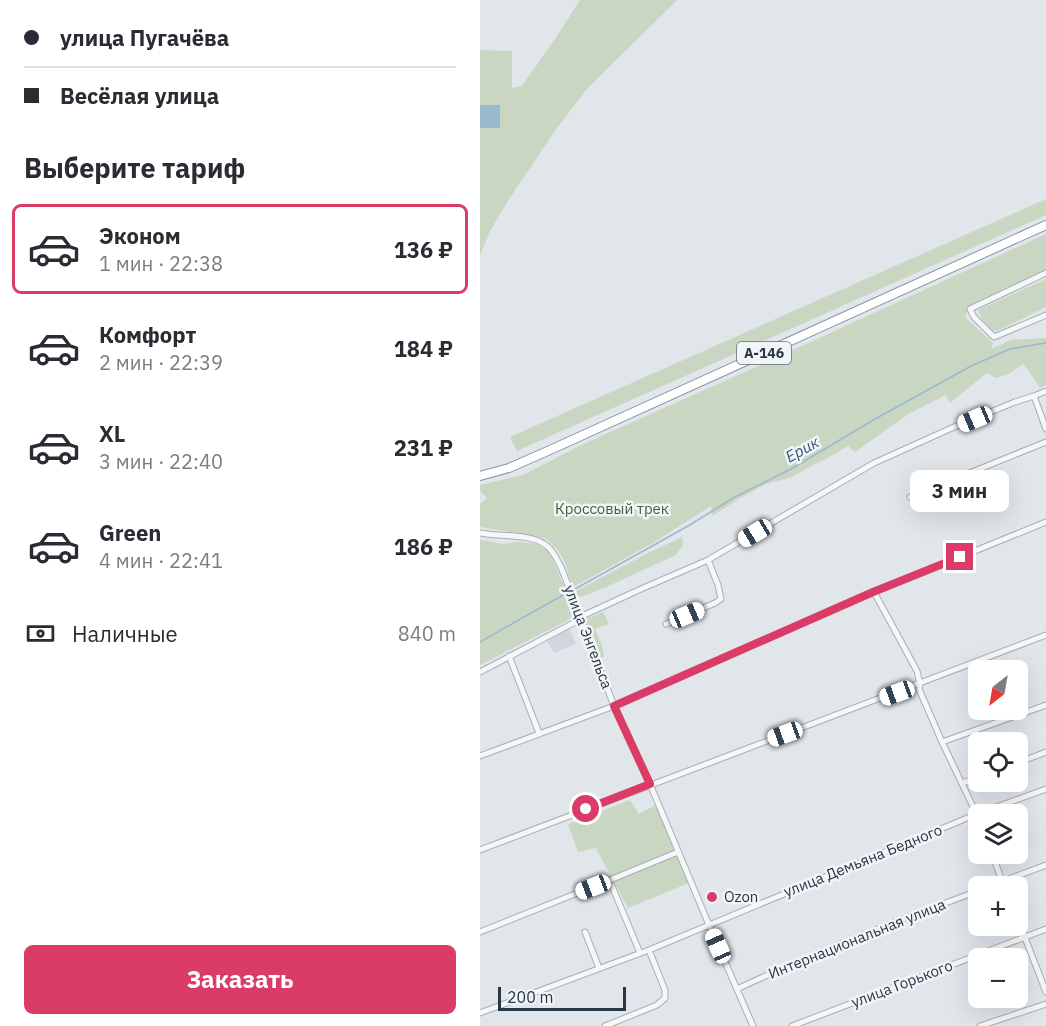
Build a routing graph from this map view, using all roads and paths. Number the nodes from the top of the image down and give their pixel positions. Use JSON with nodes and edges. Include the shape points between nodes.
{"nodes":[{"id":1,"x":1046,"y":225,"type":"edge"},
{"id":2,"x":1046,"y":273,"type":"edge"},
{"id":3,"x":1046,"y":315,"type":"edge"},
{"id":4,"x":1046,"y":391,"type":"edge"},
{"id":5,"x":1034,"y":396,"type":"junction"},
{"id":6,"x":1046,"y":429,"type":"edge"},
{"id":7,"x":1046,"y":442,"type":"edge"},
{"id":8,"x":480,"y":476,"type":"edge"},
{"id":9,"x":910,"y":497,"type":"dead end"},
{"id":10,"x":1046,"y":522,"type":"edge"},
{"id":11,"x":480,"y":533,"type":"edge"},
{"id":12,"x":708,"y":560,"type":"junction"},
{"id":13,"x":873,"y":592,"type":"junction"},
{"id":14,"x":580,"y":618,"type":"junction"},
{"id":15,"x":666,"y":624,"type":"dead end"},
{"id":16,"x":1046,"y":635,"type":"edge"},
{"id":17,"x":509,"y":656,"type":"junction"},
{"id":18,"x":480,"y":672,"type":"edge"},
{"id":19,"x":920,"y":684,"type":"junction"},
{"id":20,"x":1046,"y":705,"type":"edge"},
{"id":21,"x":614,"y":706,"type":"junction"},
{"id":22,"x":538,"y":733,"type":"junction"},
{"id":23,"x":942,"y":742,"type":"junction"},
{"id":24,"x":1046,"y":752,"type":"edge"},
{"id":25,"x":480,"y":756,"type":"edge"},
{"id":26,"x":1028,"y":759,"type":"edge"},
{"id":27,"x":968,"y":781,"type":"edge"},
{"id":28,"x":962,"y":783,"type":"junction"},
{"id":29,"x":650,"y":784,"type":"junction"},
{"id":30,"x":1046,"y":789,"type":"edge"},
{"id":31,"x":972,"y":804,"type":"edge"},
{"id":32,"x":1007,"y":804,"type":"edge"},
{"id":33,"x":968,"y":819,"type":"edge"},
{"id":34,"x":480,"y":850,"type":"edge"},
{"id":35,"x":678,"y":852,"type":"junction"},
{"id":36,"x":1046,"y":865,"type":"edge"},
{"id":37,"x":1021,"y":876,"type":"edge"},
{"id":38,"x":605,"y":882,"type":"junction"},
{"id":39,"x":968,"y":895,"type":"edge"},
{"id":40,"x":709,"y":925,"type":"junction"},
{"id":41,"x":1046,"y":929,"type":"edge"},
{"id":42,"x":480,"y":932,"type":"edge"},
{"id":43,"x":585,"y":932,"type":"dead end"},
{"id":44,"x":1028,"y":935,"type":"edge"},
{"id":45,"x":1025,"y":936,"type":"joint"},
{"id":46,"x":649,"y":950,"type":"junction"},
{"id":47,"x":640,"y":953,"type":"junction"},
{"id":48,"x":599,"y":968,"type":"junction"},
{"id":49,"x":737,"y":989,"type":"junction"},
{"id":50,"x":1046,"y":992,"type":"edge"},
{"id":51,"x":1046,"y":1004,"type":"edge"},
{"id":52,"x":480,"y":1013,"type":"edge"},
{"id":53,"x":605,"y":1026,"type":"edge"},
{"id":54,"x":753,"y":1026,"type":"edge"},
{"id":55,"x":792,"y":1026,"type":"edge"},
{"id":56,"x":980,"y":1026,"type":"edge"}],
"edges":[{"from":1,"to":8,"type":"highway","number":"А-146","via":[[550,450]]},
{"from":2,"to":3,"type":"street","via":[[970,309],[994,337]]},
{"from":4,"to":5,"type":"street"},
{"from":5,"to":6,"type":"street"},
{"from":5,"to":12,"type":"street","via":[[874,463]]},
{"from":7,"to":9,"type":"street"},
{"from":10,"to":13,"type":"street"},
{"from":11,"to":14,"type":"street","name":"улица Энгельса","via":[[538,540],[547,545],[561,567]]},
{"from":12,"to":14,"type":"street"},
{"from":12,"to":15,"type":"street","via":[[721,599]]},
{"from":13,"to":19,"type":"street","via":[[917,671]]},
{"from":13,"to":21,"type":"street"},
{"from":14,"to":17,"type":"street"},
{"from":14,"to":21,"type":"street","name":"улица Энгельса"},
{"from":16,"to":19,"type":"street"},
{"from":17,"to":18,"type":"street"},
{"from":17,"to":22,"type":"street"},
{"from":19,"to":23,"type":"street"},
{"from":19,"to":29,"type":"street"},
{"from":20,"to":23,"type":"street"},
{"from":21,"to":22,"type":"street"},
{"from":21,"to":29,"type":"street","name":"улица Энгельса"},
{"from":22,"to":25,"type":"street"},
{"from":23,"to":28,"type":"street"},
{"from":24,"to":26,"type":"street"},
{"from":27,"to":28,"type":"street"},
{"from":28,"to":31,"type":"street"},
{"from":29,"to":34,"type":"street"},
{"from":29,"to":35,"type":"street","name":"улица Энгельса"},
{"from":30,"to":32,"type":"street","name":"улица Демьяна Бедного"},
{"from":33,"to":40,"type":"street","name":"улица Демьяна Бедного"},
{"from":35,"to":38,"type":"street"},
{"from":35,"to":40,"type":"street","name":"улица Энгельса"},
{"from":36,"to":37,"type":"street"},
{"from":38,"to":42,"type":"street"},
{"from":38,"to":47,"type":"street","via":[[612,886]]},
{"from":39,"to":49,"type":"street","name":"Интернациональная улица","via":[[802,958]]},
{"from":40,"to":46,"type":"street","name":"улица Демьяна Бедного"},
{"from":40,"to":49,"type":"street","name":"улица Энгельса"},
{"from":41,"to":44,"type":"street","name":"улица Горького"},
{"from":43,"to":48,"type":"street"},
{"from":45,"to":50,"type":"street"},
{"from":45,"to":55,"type":"street","name":"улица Горького"},
{"from":46,"to":47,"type":"street","name":"улица Демьяна Бедного"},
{"from":46,"to":53,"type":"street","via":[[665,998]]},
{"from":47,"to":48,"type":"street","name":"улица Демьяна Бедного"},
{"from":48,"to":52,"type":"street","name":"улица Демьяна Бедного"},
{"from":49,"to":54,"type":"street","name":"улица Энгельса"},
{"from":51,"to":56,"type":"street"}]}
